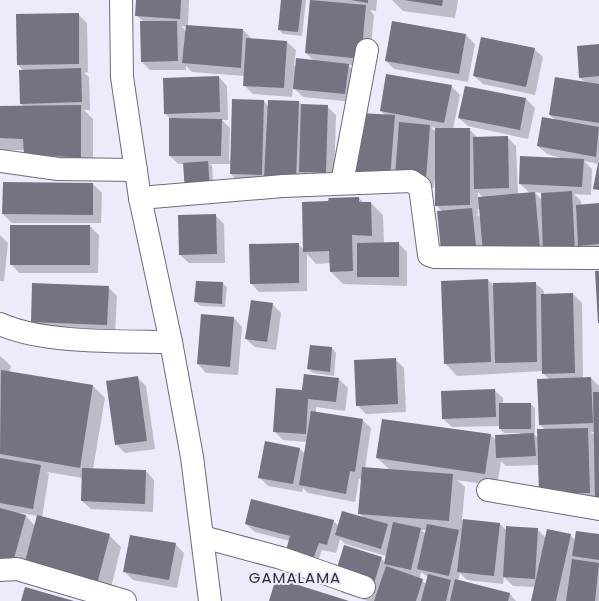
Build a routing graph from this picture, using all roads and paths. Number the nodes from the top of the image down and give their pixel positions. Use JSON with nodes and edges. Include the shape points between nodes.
{"nodes":[{"id":1,"x":121,"y":0,"type":"edge"},
{"id":2,"x":367,"y":50,"type":"dead end"},
{"id":3,"x":0,"y":161,"type":"edge"},
{"id":4,"x":136,"y":170,"type":"junction"},
{"id":5,"x":342,"y":183,"type":"junction"},
{"id":6,"x":140,"y":198,"type":"junction"},
{"id":7,"x":599,"y":258,"type":"edge"},
{"id":8,"x":0,"y":324,"type":"edge"},
{"id":9,"x":171,"y":342,"type":"junction"},
{"id":10,"x":488,"y":490,"type":"dead end"},
{"id":11,"x":599,"y":509,"type":"edge"},
{"id":12,"x":203,"y":537,"type":"junction"},
{"id":13,"x":0,"y":570,"type":"edge"},
{"id":14,"x":364,"y":587,"type":"dead end"},
{"id":15,"x":125,"y":601,"type":"edge"},
{"id":16,"x":210,"y":601,"type":"edge"}],
"edges":[{"from":1,"to":4,"type":"street","via":[[122,78]]},
{"from":2,"to":5,"type":"street"},
{"from":3,"to":4,"type":"street","via":[[58,169]]},
{"from":4,"to":6,"type":"street"},
{"from":5,"to":6,"type":"street"},
{"from":5,"to":7,"type":"street","via":[[411,181],[418,184],[427,253],[435,257]]},
{"from":6,"to":9,"type":"street"},
{"from":8,"to":9,"type":"street","via":[[30,334]]},
{"from":9,"to":12,"type":"street","via":[[192,457]]},
{"from":10,"to":11,"type":"street"},
{"from":12,"to":14,"type":"street","via":[[281,558]]},
{"from":12,"to":16,"type":"street"},
{"from":13,"to":15,"type":"street","via":[[17,569]]}]}
